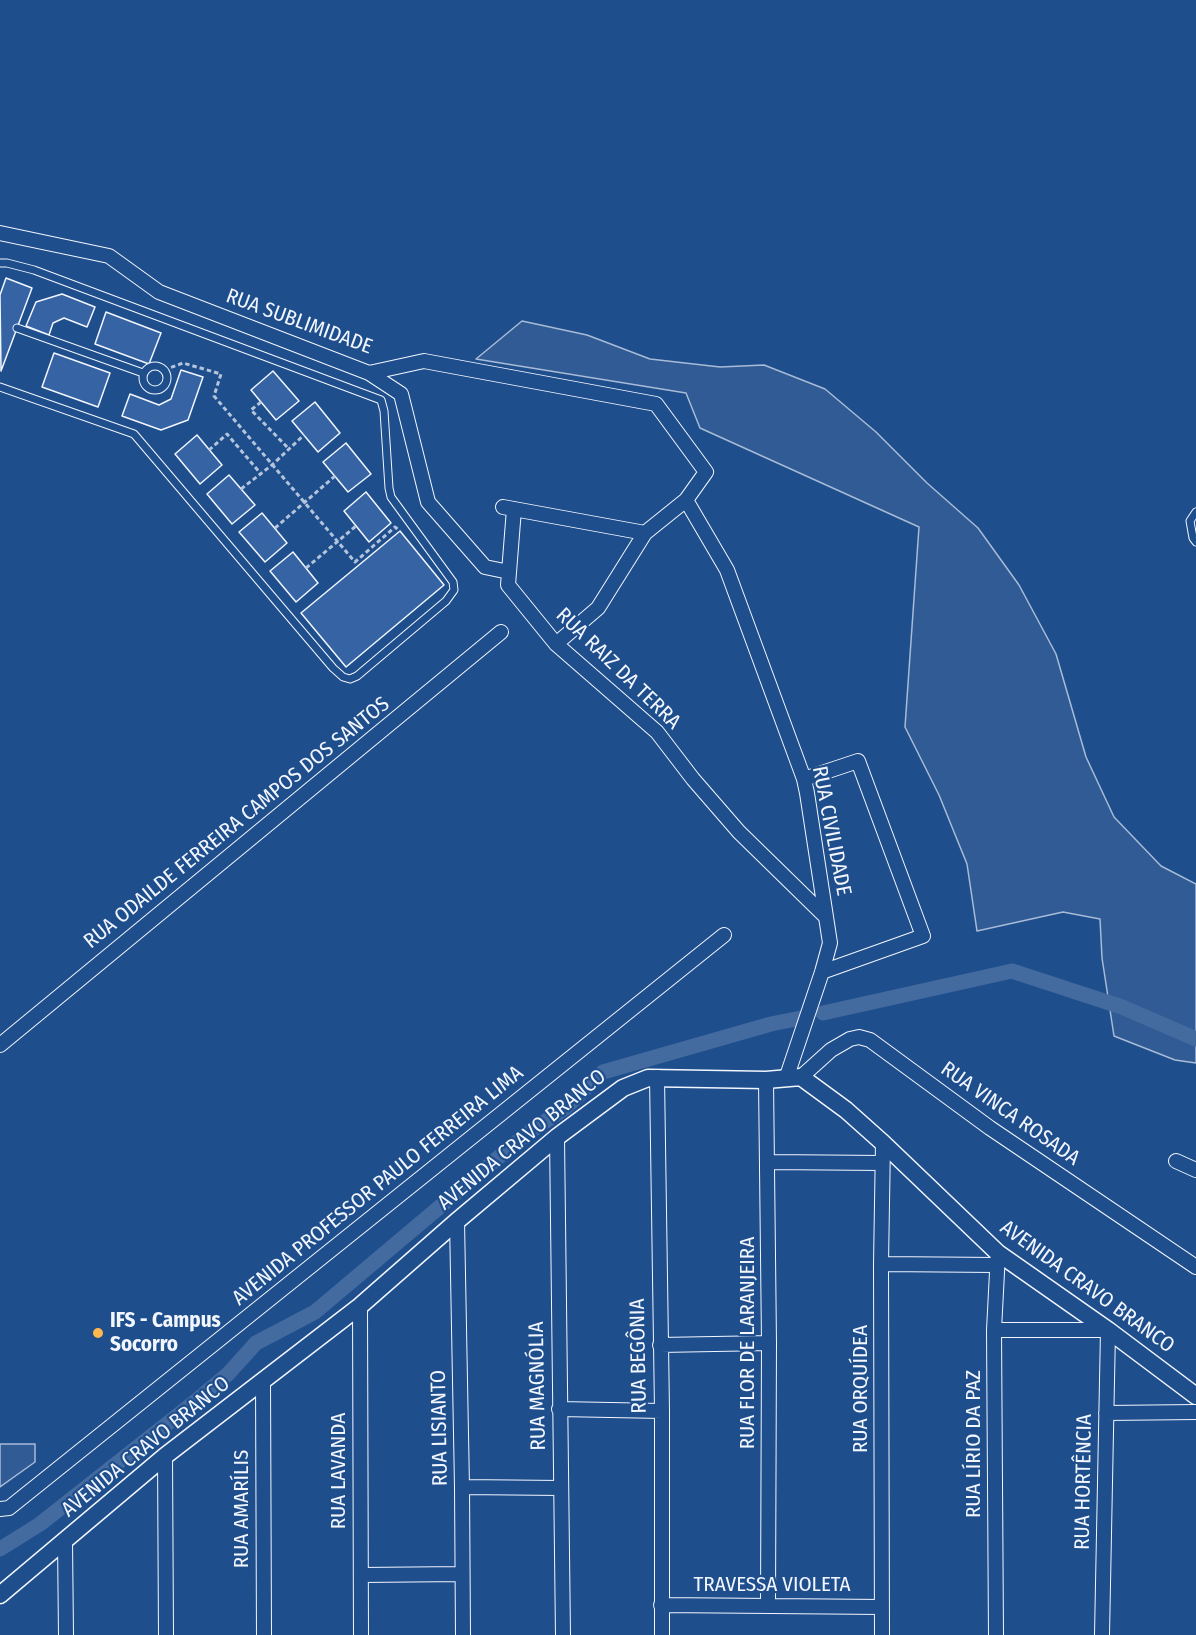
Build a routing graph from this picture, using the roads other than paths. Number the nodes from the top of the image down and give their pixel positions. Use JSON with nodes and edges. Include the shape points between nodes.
{"nodes":[{"id":1,"x":0,"y":233,"type":"edge"},
{"id":2,"x":0,"y":263,"type":"edge"},
{"id":3,"x":17,"y":328,"type":"dead end"},
{"id":4,"x":143,"y":373,"type":"junction"},
{"id":5,"x":369,"y":373,"type":"junction"},
{"id":6,"x":0,"y":387,"type":"edge"},
{"id":7,"x":686,"y":500,"type":"junction"},
{"id":8,"x":1196,"y":512,"type":"edge"},
{"id":9,"x":645,"y":532,"type":"junction"},
{"id":10,"x":1196,"y":542,"type":"edge"},
{"id":11,"x":509,"y":572,"type":"junction"},
{"id":12,"x":501,"y":632,"type":"dead end"},
{"id":13,"x":556,"y":644,"type":"junction"},
{"id":14,"x":804,"y":779,"type":"junction"},
{"id":15,"x":826,"y":916,"type":"junction"},
{"id":16,"x":724,"y":935,"type":"dead end"},
{"id":17,"x":822,"y":972,"type":"junction"},
{"id":18,"x":0,"y":1045,"type":"edge"},
{"id":19,"x":657,"y":1077,"type":"junction"},
{"id":20,"x":794,"y":1078,"type":"junction"},
{"id":21,"x":766,"y":1080,"type":"junction"},
{"id":22,"x":557,"y":1137,"type":"junction"},
{"id":23,"x":883,"y":1143,"type":"junction"},
{"id":24,"x":1176,"y":1161,"type":"dead end"},
{"id":25,"x":768,"y":1162,"type":"junction"},
{"id":26,"x":882,"y":1163,"type":"junction"},
{"id":27,"x":1196,"y":1170,"type":"edge"},
{"id":28,"x":457,"y":1221,"type":"junction"},
{"id":29,"x":997,"y":1259,"type":"junction"},
{"id":30,"x":881,"y":1264,"type":"junction"},
{"id":31,"x":1196,"y":1267,"type":"edge"},
{"id":32,"x":360,"y":1306,"type":"junction"},
{"id":33,"x":994,"y":1330,"type":"junction"},
{"id":34,"x":1108,"y":1330,"type":"junction"},
{"id":35,"x":769,"y":1343,"type":"junction"},
{"id":36,"x":660,"y":1345,"type":"junction"},
{"id":37,"x":263,"y":1382,"type":"junction"},
{"id":38,"x":1196,"y":1396,"type":"edge"},
{"id":39,"x":559,"y":1409,"type":"junction"},
{"id":40,"x":662,"y":1410,"type":"junction"},
{"id":41,"x":1196,"y":1412,"type":"edge"},
{"id":42,"x":1106,"y":1413,"type":"junction"},
{"id":43,"x":165,"y":1456,"type":"junction"},
{"id":44,"x":462,"y":1487,"type":"junction"},
{"id":45,"x":561,"y":1488,"type":"junction"},
{"id":46,"x":0,"y":1509,"type":"edge"},
{"id":47,"x":66,"y":1541,"type":"junction"},
{"id":48,"x":462,"y":1574,"type":"junction"},
{"id":49,"x":361,"y":1575,"type":"junction"},
{"id":50,"x":0,"y":1596,"type":"edge"},
{"id":51,"x":661,"y":1605,"type":"junction"},
{"id":52,"x":768,"y":1605,"type":"junction"},
{"id":53,"x":882,"y":1607,"type":"junction"},
{"id":54,"x":66,"y":1635,"type":"edge"},
{"id":55,"x":166,"y":1635,"type":"edge"},
{"id":56,"x":264,"y":1635,"type":"edge"},
{"id":57,"x":361,"y":1635,"type":"edge"},
{"id":58,"x":463,"y":1635,"type":"edge"},
{"id":59,"x":563,"y":1635,"type":"edge"},
{"id":60,"x":662,"y":1635,"type":"edge"},
{"id":61,"x":882,"y":1635,"type":"edge"},
{"id":62,"x":996,"y":1635,"type":"edge"},
{"id":63,"x":1102,"y":1635,"type":"edge"}],
"edges":[{"from":1,"to":5,"type":"street","name":"RUA SUBLIMIDADE","via":[[109,256],[159,292]]},
{"from":2,"to":6,"type":"lane","via":[[34,270],[381,400],[391,497],[453,582],[454,590],[357,676],[343,677],[134,434]]},
{"from":3,"to":4,"type":"lane"},
{"from":4,"to":4,"type":"lane","via":[[157,365],[164,370],[166,382],[158,390],[150,389],[144,384]]},
{"from":5,"to":7,"type":"street","name":"RUA SUBLIMIDADE","via":[[424,361],[656,404],[706,472]]},
{"from":5,"to":11,"type":"street","via":[[401,394],[429,502],[485,567]]},
{"from":7,"to":9,"type":"street"},
{"from":7,"to":14,"type":"street","name":"RUA CIVILIDADE","via":[[727,570]]},
{"from":8,"to":10,"type":"lane","via":[[1190,522]]},
{"from":9,"to":11,"type":"street","name":"RUA RAIZ DA TERRA","via":[[508,508]]},
{"from":9,"to":13,"type":"street","via":[[598,608]]},
{"from":11,"to":13,"type":"street","name":"RUA RAIZ DA TERRA","via":[[508,585]]},
{"from":12,"to":18,"type":"street","name":"RUA ODAILDE FERREIRA CAMPOS DOS SANTOS"},
{"from":13,"to":15,"type":"street","name":"RUA RAIZ DA TERRA","via":[[657,732],[739,832]]},
{"from":14,"to":15,"type":"street","name":"RUA CIVILIDADE"},
{"from":14,"to":17,"type":"street","via":[[858,761],[923,936]]},
{"from":15,"to":17,"type":"street","name":"RUA CIVILIDADE","via":[[830,943]]},
{"from":16,"to":46,"type":"street","name":"AVENIDA PROFESSOR PAULO FERREIRA LIMA","via":[[19,1501]]},
{"from":17,"to":20,"type":"street","name":"RUA CIVILIDADE"},
{"from":19,"to":21,"type":"street","name":"AVENIDA CRAVO BRANCO"},
{"from":19,"to":22,"type":"street","name":"AVENIDA CRAVO BRANCO","via":[[623,1088]]},
{"from":19,"to":36,"type":"street","name":"RUA BEGÔNIA"},
{"from":20,"to":21,"type":"street","name":"AVENIDA CRAVO BRANCO"},
{"from":20,"to":23,"type":"street","name":"AVENIDA CRAVO BRANCO","via":[[846,1110]]},
{"from":20,"to":31,"type":"street","name":"RUA VINCA ROSADA","via":[[850,1039],[870,1040],[990,1128]]},
{"from":21,"to":25,"type":"street","name":"RUA FLOR DE LARANJEIRA"},
{"from":22,"to":28,"type":"street","name":"AVENIDA CRAVO BRANCO"},
{"from":22,"to":39,"type":"street","name":"RUA MAGNÓLIA"},
{"from":23,"to":26,"type":"street","name":"RUA ORQUÍDEA"},
{"from":23,"to":29,"type":"street","name":"AVENIDA CRAVO BRANCO"},
{"from":24,"to":27,"type":"street"},
{"from":25,"to":26,"type":"street"},
{"from":25,"to":35,"type":"street","name":"RUA FLOR DE LARANJEIRA"},
{"from":26,"to":30,"type":"street","name":"RUA ORQUÍDEA"},
{"from":28,"to":32,"type":"street","name":"AVENIDA CRAVO BRANCO"},
{"from":28,"to":44,"type":"street","name":"RUA LISIANTO"},
{"from":29,"to":30,"type":"street"},
{"from":29,"to":33,"type":"street","name":"RUA LÍRIO DA PAZ"},
{"from":29,"to":34,"type":"street","name":"AVENIDA CRAVO BRANCO"},
{"from":30,"to":53,"type":"street","name":"RUA ORQUÍDEA"},
{"from":32,"to":37,"type":"street","name":"AVENIDA CRAVO BRANCO"},
{"from":32,"to":49,"type":"street","name":"RUA LAVANDA"},
{"from":33,"to":34,"type":"street"},
{"from":33,"to":62,"type":"street","name":"RUA LÍRIO DA PAZ"},
{"from":34,"to":38,"type":"street","name":"AVENIDA CRAVO BRANCO"},
{"from":34,"to":42,"type":"street","name":"RUA HORTÊNCIA"},
{"from":35,"to":36,"type":"street"},
{"from":35,"to":52,"type":"street","name":"RUA FLOR DE LARANJEIRA"},
{"from":36,"to":40,"type":"street","name":"RUA BEGÔNIA"},
{"from":37,"to":43,"type":"street","name":"AVENIDA CRAVO BRANCO"},
{"from":37,"to":56,"type":"street","name":"RUA AMARÍLIS"},
{"from":39,"to":40,"type":"street"},
{"from":39,"to":45,"type":"street","name":"RUA MAGNÓLIA"},
{"from":40,"to":51,"type":"street","name":"RUA BEGÔNIA"},
{"from":41,"to":42,"type":"street"},
{"from":42,"to":63,"type":"street","name":"RUA HORTÊNCIA"},
{"from":43,"to":47,"type":"street","name":"AVENIDA CRAVO BRANCO"},
{"from":43,"to":55,"type":"street"},
{"from":44,"to":45,"type":"street"},
{"from":44,"to":48,"type":"street","name":"RUA LISIANTO"},
{"from":45,"to":59,"type":"street","name":"RUA MAGNÓLIA"},
{"from":47,"to":50,"type":"street","name":"AVENIDA CRAVO BRANCO"},
{"from":47,"to":54,"type":"street"},
{"from":48,"to":49,"type":"street"},
{"from":48,"to":58,"type":"street","name":"RUA LISIANTO"},
{"from":49,"to":57,"type":"street","name":"RUA LAVANDA"},
{"from":51,"to":52,"type":"street","name":"TRAVESSA VIOLETA"},
{"from":51,"to":60,"type":"street","name":"RUA BEGÔNIA"},
{"from":52,"to":53,"type":"street","name":"TRAVESSA VIOLETA"},
{"from":53,"to":61,"type":"street","name":"RUA ORQUÍDEA"}]}
